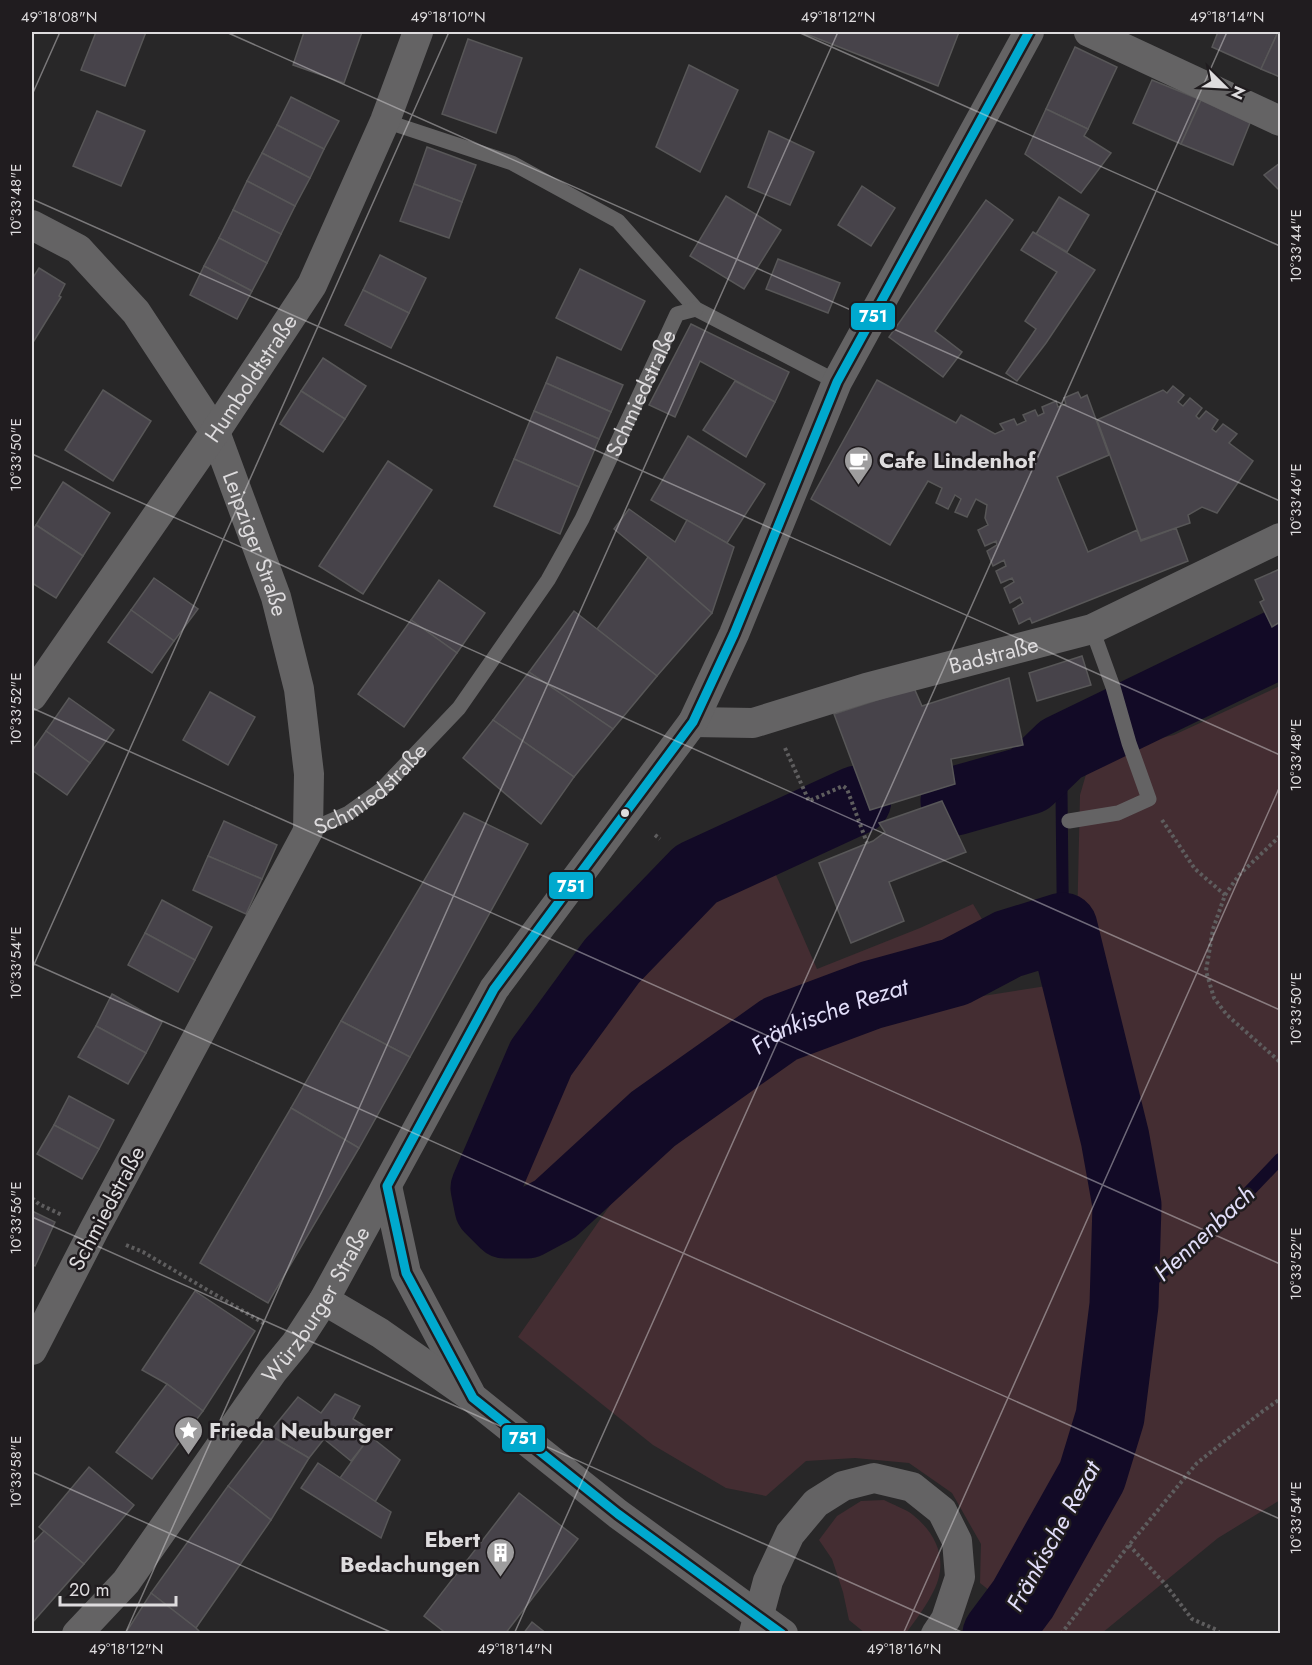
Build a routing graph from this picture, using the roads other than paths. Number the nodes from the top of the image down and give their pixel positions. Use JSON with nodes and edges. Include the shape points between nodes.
{"nodes":[{"id":1,"x":418,"y":32,"type":"edge"},
{"id":2,"x":1029,"y":32,"type":"edge"},
{"id":3,"x":1089,"y":32,"type":"edge"},
{"id":4,"x":1281,"y":120,"type":"edge"},
{"id":5,"x":385,"y":121,"type":"junction"},
{"id":6,"x":32,"y":225,"type":"edge"},
{"id":7,"x":696,"y":309,"type":"junction"},
{"id":8,"x":837,"y":382,"type":"junction"},
{"id":9,"x":215,"y":432,"type":"junction"},
{"id":10,"x":1281,"y":538,"type":"edge"},
{"id":11,"x":1092,"y":629,"type":"junction"},
{"id":12,"x":32,"y":696,"type":"edge"},
{"id":13,"x":693,"y":722,"type":"junction"},
{"id":14,"x":1069,"y":821,"type":"dead end"},
{"id":15,"x":308,"y":831,"type":"junction"},
{"id":16,"x":387,"y":1186,"type":"junction"},
{"id":17,"x":324,"y":1300,"type":"junction"},
{"id":18,"x":32,"y":1350,"type":"edge"},
{"id":19,"x":473,"y":1398,"type":"junction"},
{"id":20,"x":766,"y":1628,"type":"edge"},
{"id":21,"x":76,"y":1634,"type":"edge"},
{"id":22,"x":936,"y":1634,"type":"edge"}],
"edges":[{"from":1,"to":5,"type":"street","name":"Humboldtstraße"},
{"from":2,"to":8,"type":"street","name":"Würzburger Straße"},
{"from":3,"to":4,"type":"street"},
{"from":5,"to":7,"type":"lane","via":[[512,163],[618,221]]},
{"from":5,"to":9,"type":"street","name":"Humboldtstraße","via":[[312,285]]},
{"from":6,"to":9,"type":"street","name":"Leipziger Straße","via":[[78,249],[136,312]]},
{"from":7,"to":8,"type":"lane"},
{"from":7,"to":15,"type":"lane","name":"Schmiedstraße","via":[[677,314],[582,519],[548,580],[459,708],[382,789],[347,814]]},
{"from":8,"to":13,"type":"street","name":"Würzburger Straße","via":[[734,634]]},
{"from":9,"to":12,"type":"street","name":"Humboldtstraße"},
{"from":9,"to":15,"type":"street","name":"Leipziger Straße","via":[[276,597],[299,689],[309,774]]},
{"from":10,"to":11,"type":"street","name":"Badstraße"},
{"from":11,"to":13,"type":"street","name":"Badstraße","via":[[866,688],[753,723]]},
{"from":11,"to":14,"type":"lane","via":[[1149,799],[1118,813]]},
{"from":13,"to":16,"type":"street","name":"Würzburger Straße","via":[[494,989]]},
{"from":15,"to":18,"type":"street","name":"Schmiedstraße"},
{"from":16,"to":17,"type":"street","name":"Würzburger Straße"},
{"from":16,"to":19,"type":"street","via":[[406,1273]]},
{"from":17,"to":19,"type":"street","via":[[380,1333]]},
{"from":17,"to":21,"type":"street","name":"Würzburger Straße","via":[[126,1582]]},
{"from":19,"to":20,"type":"street"},
{"from":20,"to":22,"type":"street","via":[[768,1581],[790,1534],[816,1503],[843,1486],[874,1478],[912,1486],[942,1511],[957,1541],[960,1577],[946,1619]]}]}
